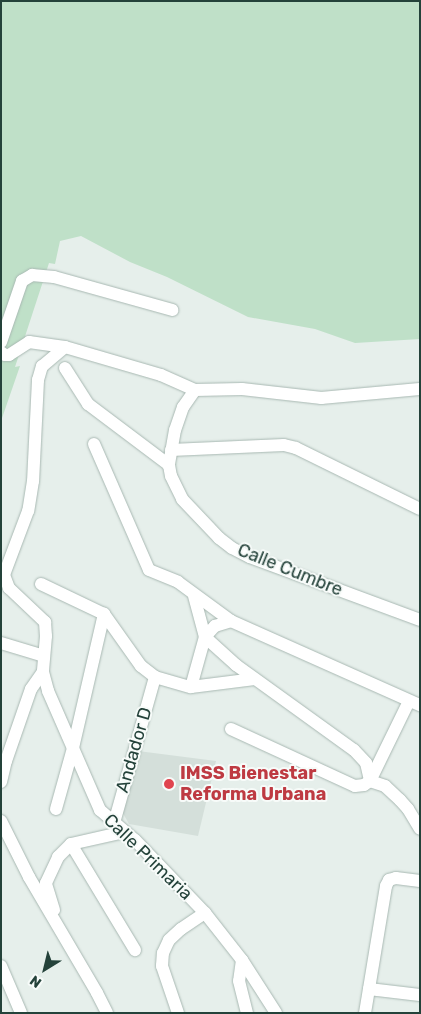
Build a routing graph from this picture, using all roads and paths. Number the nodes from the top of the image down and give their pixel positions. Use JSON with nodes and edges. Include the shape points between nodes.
{"nodes":[{"id":1,"x":172,"y":310,"type":"dead end"},
{"id":2,"x":1,"y":342,"type":"edge"},
{"id":3,"x":65,"y":347,"type":"junction"},
{"id":4,"x":1,"y":352,"type":"edge"},
{"id":5,"x":65,"y":368,"type":"dead end"},
{"id":6,"x":420,"y":389,"type":"edge"},
{"id":7,"x":194,"y":390,"type":"junction"},
{"id":8,"x":94,"y":444,"type":"dead end"},
{"id":9,"x":171,"y":450,"type":"junction"},
{"id":10,"x":170,"y":465,"type":"junction"},
{"id":11,"x":420,"y":509,"type":"edge"},
{"id":12,"x":41,"y":584,"type":"dead end"},
{"id":13,"x":194,"y":596,"type":"junction"},
{"id":14,"x":104,"y":614,"type":"junction"},
{"id":15,"x":420,"y":620,"type":"edge"},
{"id":16,"x":231,"y":621,"type":"junction"},
{"id":17,"x":204,"y":637,"type":"junction"},
{"id":18,"x":1,"y":642,"type":"edge"},
{"id":19,"x":44,"y":656,"type":"junction"},
{"id":20,"x":43,"y":672,"type":"junction"},
{"id":21,"x":155,"y":677,"type":"junction"},
{"id":22,"x":254,"y":679,"type":"junction"},
{"id":23,"x":191,"y":687,"type":"junction"},
{"id":24,"x":414,"y":703,"type":"edge"},
{"id":25,"x":231,"y":729,"type":"dead end"},
{"id":26,"x":74,"y":748,"type":"junction"},
{"id":27,"x":370,"y":781,"type":"junction"},
{"id":28,"x":1,"y":782,"type":"edge"},
{"id":29,"x":56,"y":809,"type":"dead end"},
{"id":30,"x":1,"y":821,"type":"edge"},
{"id":31,"x":114,"y":823,"type":"junction"},
{"id":32,"x":420,"y":829,"type":"edge"},
{"id":33,"x":124,"y":832,"type":"junction"},
{"id":34,"x":71,"y":844,"type":"junction"},
{"id":35,"x":420,"y":881,"type":"edge"},
{"id":36,"x":206,"y":913,"type":"junction"},
{"id":37,"x":55,"y":923,"type":"junction"},
{"id":38,"x":135,"y":950,"type":"dead end"},
{"id":39,"x":242,"y":960,"type":"junction"},
{"id":40,"x":1,"y":966,"type":"edge"},
{"id":41,"x":369,"y":989,"type":"junction"},
{"id":42,"x":420,"y":995,"type":"edge"},
{"id":43,"x":22,"y":1013,"type":"edge"},
{"id":44,"x":107,"y":1013,"type":"edge"},
{"id":45,"x":178,"y":1013,"type":"edge"},
{"id":46,"x":246,"y":1013,"type":"edge"},
{"id":47,"x":276,"y":1013,"type":"edge"},
{"id":48,"x":365,"y":1013,"type":"edge"}],
"edges":[{"from":1,"to":2,"type":"street","via":[[32,275],[22,281]]},
{"from":3,"to":4,"type":"street","via":[[29,342],[9,355]]},
{"from":3,"to":7,"type":"street","via":[[162,375]]},
{"from":3,"to":19,"type":"street","name":"Calle Primaria","via":[[42,366],[38,380],[33,481],[22,529],[4,575],[9,588],[44,622]]},
{"from":5,"to":10,"type":"street","via":[[88,404]]},
{"from":6,"to":7,"type":"street","via":[[322,398],[242,389]]},
{"from":7,"to":9,"type":"street","name":"Calle Cumbre","via":[[183,407]]},
{"from":8,"to":13,"type":"street","via":[[149,570],[178,582]]},
{"from":9,"to":10,"type":"street","name":"Calle Cumbre"},
{"from":9,"to":11,"type":"street","via":[[296,448]]},
{"from":10,"to":15,"type":"street","name":"Calle Cumbre","via":[[182,498],[232,548]]},
{"from":12,"to":14,"type":"street"},
{"from":13,"to":16,"type":"street"},
{"from":13,"to":17,"type":"street"},
{"from":14,"to":21,"type":"street","via":[[141,666]]},
{"from":14,"to":26,"type":"street"},
{"from":16,"to":17,"type":"street","via":[[215,626]]},
{"from":16,"to":24,"type":"street"},
{"from":17,"to":22,"type":"street"},
{"from":17,"to":23,"type":"street"},
{"from":18,"to":19,"type":"street"},
{"from":19,"to":20,"type":"street","name":"Calle Primaria"},
{"from":20,"to":26,"type":"street","name":"Calle Primaria","via":[[48,691]]},
{"from":20,"to":28,"type":"street","via":[[31,688]]},
{"from":21,"to":23,"type":"street"},
{"from":21,"to":31,"type":"street","name":"Andador D"},
{"from":22,"to":23,"type":"street"},
{"from":22,"to":27,"type":"street","via":[[354,750],[366,764]]},
{"from":24,"to":27,"type":"street"},
{"from":25,"to":27,"type":"street","via":[[356,786]]},
{"from":26,"to":29,"type":"street"},
{"from":26,"to":31,"type":"street","name":"Calle Primaria","via":[[96,802]]},
{"from":27,"to":32,"type":"street","via":[[384,786],[400,800]]},
{"from":30,"to":37,"type":"street"},
{"from":31,"to":33,"type":"street","name":"Calle Primaria"},
{"from":33,"to":34,"type":"street"},
{"from":33,"to":36,"type":"street","name":"Calle Primaria"},
{"from":34,"to":37,"type":"street","via":[[58,857],[46,883]]},
{"from":34,"to":38,"type":"street"},
{"from":35,"to":41,"type":"street","via":[[396,878],[389,880],[386,886]]},
{"from":36,"to":39,"type":"street","name":"Calle Primaria"},
{"from":36,"to":45,"type":"street","via":[[169,940],[163,953],[162,966]]},
{"from":37,"to":44,"type":"street"},
{"from":39,"to":46,"type":"street","via":[[239,981]]},
{"from":39,"to":47,"type":"street","name":"Calle Primaria"},
{"from":40,"to":43,"type":"street"},
{"from":41,"to":42,"type":"street"},
{"from":41,"to":48,"type":"street"}]}
